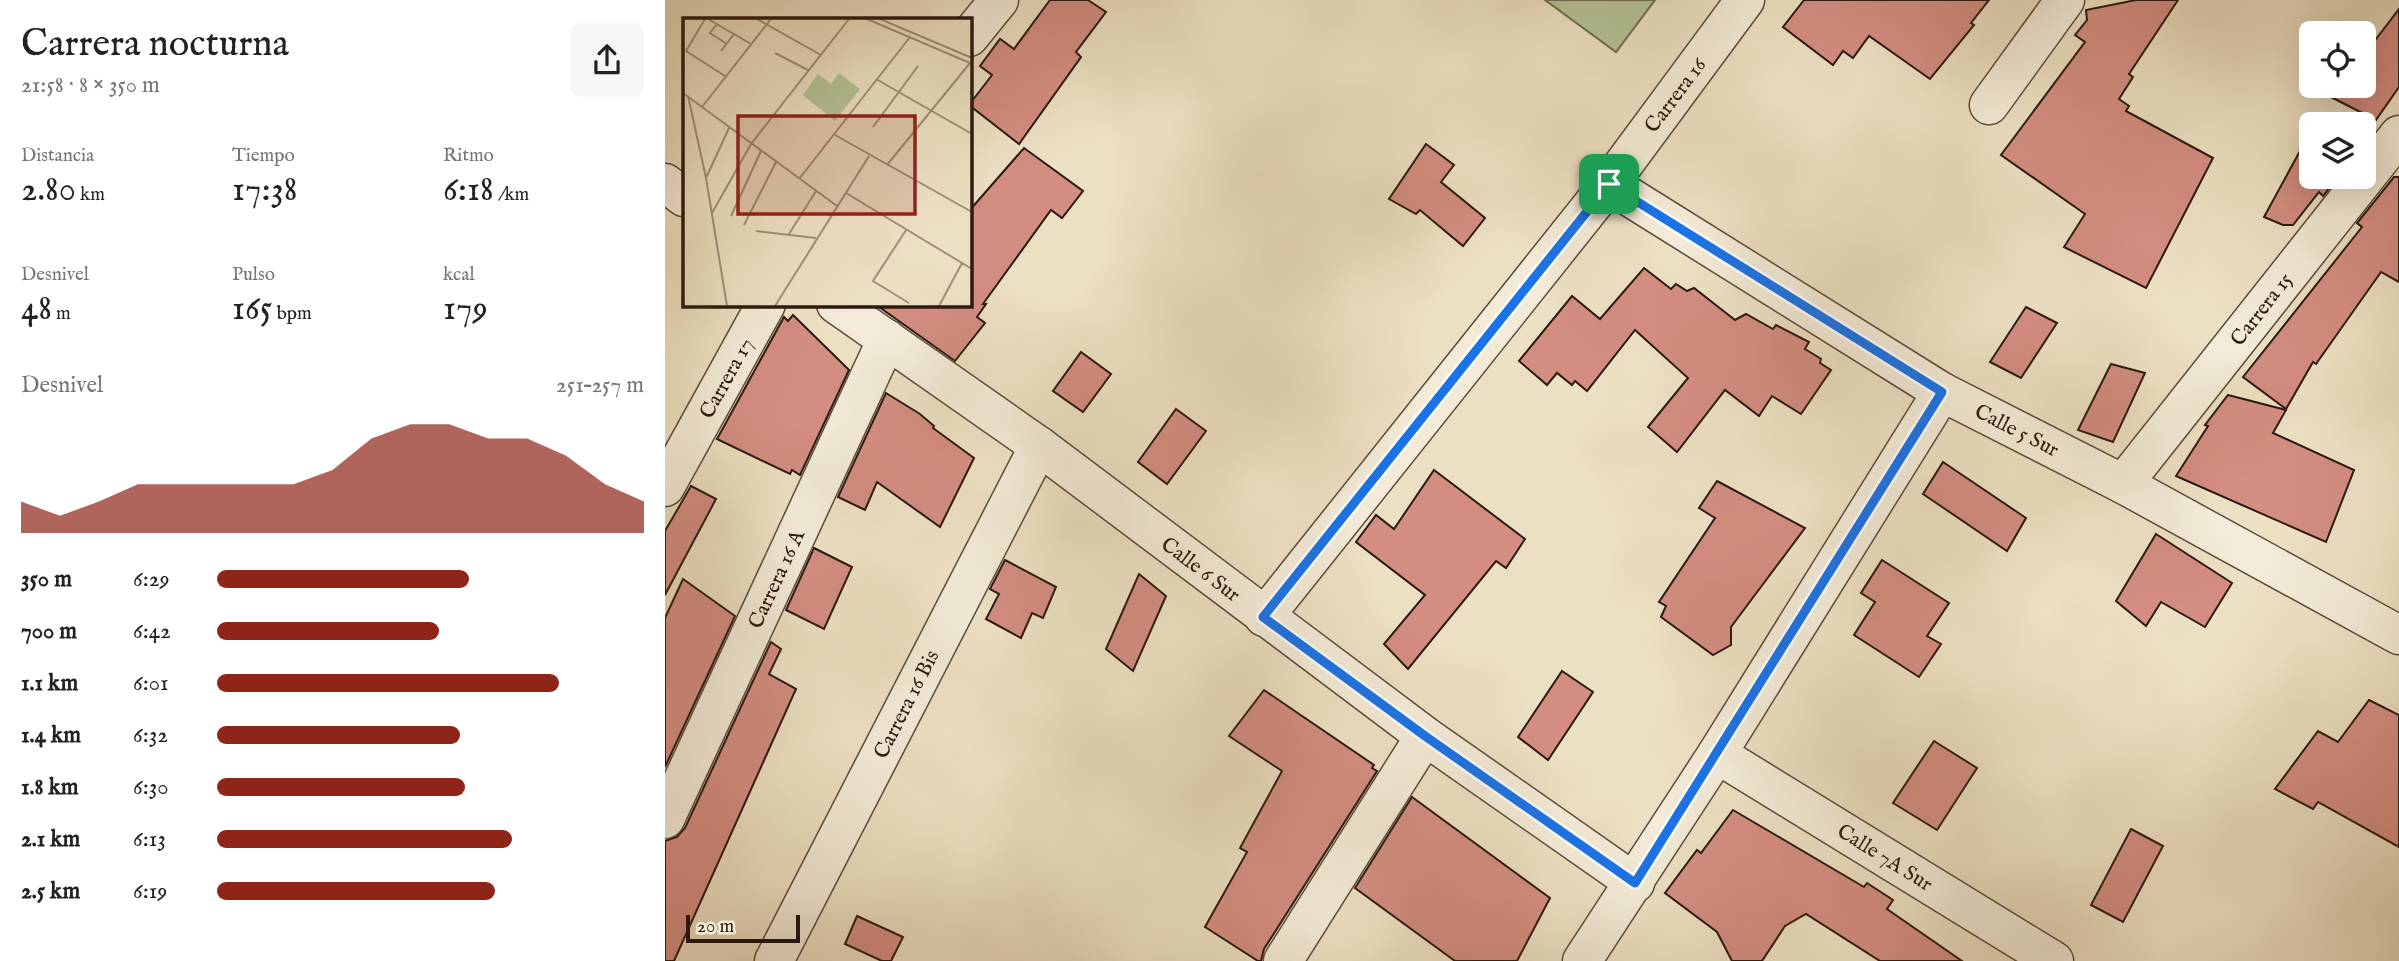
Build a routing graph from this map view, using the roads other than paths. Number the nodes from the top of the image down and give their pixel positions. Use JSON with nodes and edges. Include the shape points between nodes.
{"nodes":[{"id":1,"x":999,"y":0,"type":"edge"},
{"id":2,"x":1745,"y":0,"type":"edge"},
{"id":3,"x":2065,"y":0,"type":"edge"},
{"id":4,"x":971,"y":35,"type":"edge"},
{"id":5,"x":1989,"y":106,"type":"dead end"},
{"id":6,"x":2399,"y":135,"type":"edge"},
{"id":7,"x":665,"y":183,"type":"edge"},
{"id":8,"x":1609,"y":184,"type":"junction"},
{"id":9,"x":683,"y":196,"type":"edge"},
{"id":10,"x":765,"y":306,"type":"edge"},
{"id":11,"x":839,"y":306,"type":"edge"},
{"id":12,"x":887,"y":339,"type":"junction"},
{"id":13,"x":1942,"y":392,"type":"junction"},
{"id":14,"x":1039,"y":446,"type":"junction"},
{"id":15,"x":2123,"y":484,"type":"junction"},
{"id":16,"x":665,"y":487,"type":"edge"},
{"id":17,"x":1263,"y":617,"type":"junction"},
{"id":18,"x":2399,"y":635,"type":"edge"},
{"id":19,"x":1425,"y":736,"type":"junction"},
{"id":20,"x":1717,"y":754,"type":"junction"},
{"id":21,"x":665,"y":819,"type":"edge"},
{"id":22,"x":1635,"y":883,"type":"junction"},
{"id":23,"x":774,"y":961,"type":"edge"},
{"id":24,"x":1283,"y":961,"type":"edge"},
{"id":25,"x":1582,"y":961,"type":"edge"},
{"id":26,"x":2054,"y":961,"type":"edge"}],
"edges":[{"from":1,"to":4,"type":"street"},
{"from":2,"to":8,"type":"street","name":"Carrera 16"},
{"from":3,"to":5,"type":"street"},
{"from":6,"to":15,"type":"street","name":"Carrera 15"},
{"from":7,"to":9,"type":"street"},
{"from":8,"to":13,"type":"street","name":"Calle 5 Sur"},
{"from":8,"to":17,"type":"street","name":"Carrera 16"},
{"from":10,"to":16,"type":"street","name":"Carrera 17"},
{"from":11,"to":12,"type":"street","name":"Calle 6 Sur"},
{"from":12,"to":14,"type":"street","name":"Calle 6 Sur"},
{"from":12,"to":21,"type":"street","name":"Carrera 16 A"},
{"from":13,"to":15,"type":"street","name":"Calle 5 Sur"},
{"from":13,"to":20,"type":"street"},
{"from":14,"to":17,"type":"street","name":"Calle 6 Sur"},
{"from":14,"to":23,"type":"street","name":"Carrera 16 Bis"},
{"from":15,"to":18,"type":"street","name":"Calle 5 Sur"},
{"from":17,"to":19,"type":"street","name":"Calle 6 Sur"},
{"from":19,"to":22,"type":"street","name":"Calle 6 Sur"},
{"from":19,"to":24,"type":"street"},
{"from":20,"to":22,"type":"street"},
{"from":20,"to":26,"type":"street","name":"Calle 7A Sur"},
{"from":22,"to":25,"type":"street"}]}
